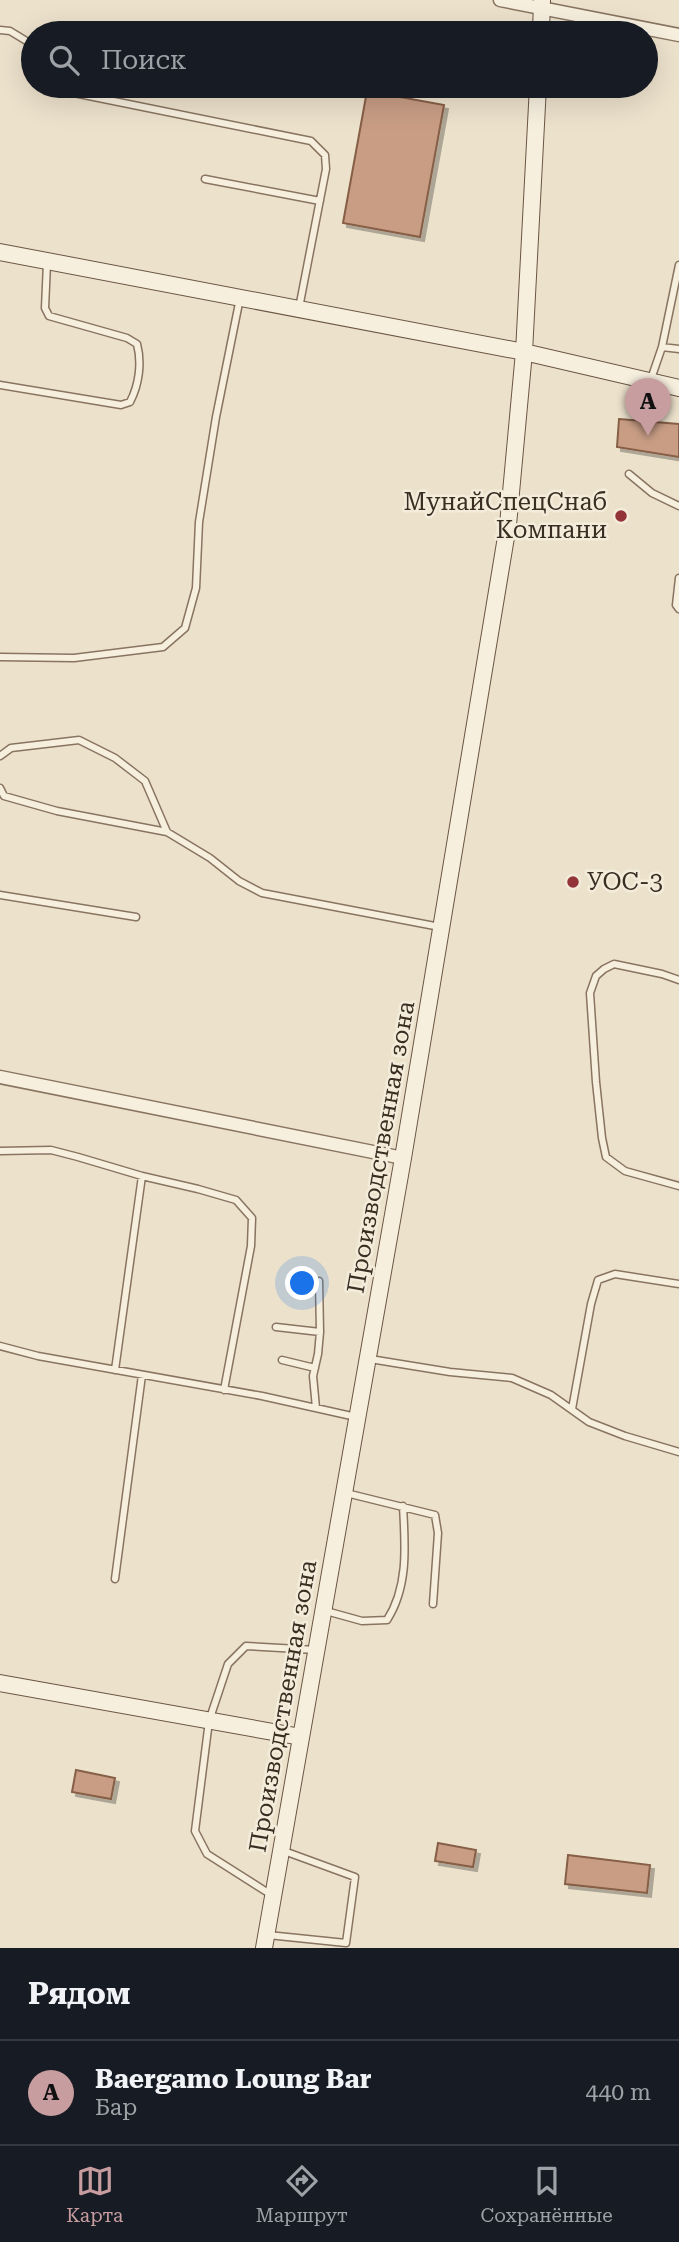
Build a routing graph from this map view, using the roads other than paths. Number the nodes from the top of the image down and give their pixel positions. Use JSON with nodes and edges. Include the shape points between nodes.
{"nodes":[{"id":1,"x":500,"y":0,"type":"edge"},
{"id":2,"x":542,"y":4,"type":"edge"},
{"id":3,"x":617,"y":21,"type":"edge"},
{"id":4,"x":0,"y":30,"type":"edge"},
{"id":5,"x":658,"y":30,"type":"edge"},
{"id":6,"x":679,"y":35,"type":"edge"},
{"id":7,"x":21,"y":38,"type":"edge"},
{"id":8,"x":99,"y":98,"type":"edge"},
{"id":9,"x":537,"y":98,"type":"edge"},
{"id":10,"x":205,"y":179,"type":"dead end"},
{"id":11,"x":320,"y":201,"type":"junction"},
{"id":12,"x":0,"y":252,"type":"edge"},
{"id":13,"x":47,"y":261,"type":"junction"},
{"id":14,"x":679,"y":267,"type":"edge"},
{"id":15,"x":241,"y":296,"type":"junction"},
{"id":16,"x":299,"y":308,"type":"junction"},
{"id":17,"x":662,"y":347,"type":"junction"},
{"id":18,"x":679,"y":349,"type":"edge"},
{"id":19,"x":524,"y":352,"type":"junction"},
{"id":20,"x":650,"y":381,"type":"junction"},
{"id":21,"x":0,"y":385,"type":"edge"},
{"id":22,"x":679,"y":388,"type":"edge"},
{"id":23,"x":629,"y":474,"type":"dead end"},
{"id":24,"x":679,"y":506,"type":"edge"},
{"id":25,"x":679,"y":578,"type":"edge"},
{"id":26,"x":679,"y":609,"type":"edge"},
{"id":27,"x":0,"y":657,"type":"edge"},
{"id":28,"x":0,"y":756,"type":"edge"},
{"id":29,"x":0,"y":788,"type":"edge"},
{"id":30,"x":167,"y":832,"type":"junction"},
{"id":31,"x":0,"y":895,"type":"edge"},
{"id":32,"x":136,"y":917,"type":"dead end"},
{"id":33,"x":441,"y":927,"type":"junction"},
{"id":34,"x":679,"y":980,"type":"edge"},
{"id":35,"x":0,"y":1077,"type":"edge"},
{"id":36,"x":0,"y":1151,"type":"edge"},
{"id":37,"x":403,"y":1158,"type":"junction"},
{"id":38,"x":142,"y":1176,"type":"junction"},
{"id":39,"x":679,"y":1186,"type":"edge"},
{"id":40,"x":319,"y":1281,"type":"dead end"},
{"id":41,"x":679,"y":1284,"type":"edge"},
{"id":42,"x":276,"y":1327,"type":"dead end"},
{"id":43,"x":320,"y":1332,"type":"junction"},
{"id":44,"x":0,"y":1346,"type":"edge"},
{"id":45,"x":368,"y":1358,"type":"junction"},
{"id":46,"x":282,"y":1360,"type":"dead end"},
{"id":47,"x":315,"y":1368,"type":"junction"},
{"id":48,"x":115,"y":1370,"type":"junction"},
{"id":49,"x":142,"y":1375,"type":"junction"},
{"id":50,"x":225,"y":1390,"type":"junction"},
{"id":51,"x":316,"y":1408,"type":"junction"},
{"id":52,"x":572,"y":1409,"type":"junction"},
{"id":53,"x":358,"y":1418,"type":"junction"},
{"id":54,"x":679,"y":1452,"type":"edge"},
{"id":55,"x":344,"y":1493,"type":"junction"},
{"id":56,"x":403,"y":1506,"type":"junction"},
{"id":57,"x":115,"y":1579,"type":"dead end"},
{"id":58,"x":433,"y":1604,"type":"dead end"},
{"id":59,"x":324,"y":1610,"type":"junction"},
{"id":60,"x":316,"y":1650,"type":"junction"},
{"id":61,"x":0,"y":1683,"type":"edge"},
{"id":62,"x":209,"y":1721,"type":"junction"},
{"id":63,"x":301,"y":1737,"type":"junction"},
{"id":64,"x":282,"y":1850,"type":"junction"},
{"id":65,"x":272,"y":1895,"type":"junction"},
{"id":66,"x":265,"y":1941,"type":"edge"}],
"edges":[{"from":1,"to":2,"type":"street"},
{"from":2,"to":3,"type":"street"},
{"from":4,"to":7,"type":"lane"},
{"from":5,"to":6,"type":"street"},
{"from":8,"to":11,"type":"lane","via":[[311,141],[325,155]]},
{"from":9,"to":19,"type":"main road","name":"Производственная зона"},
{"from":10,"to":11,"type":"lane"},
{"from":11,"to":16,"type":"lane"},
{"from":12,"to":13,"type":"main road"},
{"from":13,"to":15,"type":"main road"},
{"from":13,"to":21,"type":"lane","via":[[45,308],[49,316],[137,344],[141,359],[135,393],[130,402],[121,405]]},
{"from":14,"to":17,"type":"lane"},
{"from":15,"to":16,"type":"main road"},
{"from":15,"to":27,"type":"lane","via":[[216,417],[199,522],[196,589],[185,628],[163,647],[74,658]]},
{"from":16,"to":19,"type":"main road"},
{"from":17,"to":18,"type":"lane"},
{"from":17,"to":20,"type":"lane"},
{"from":19,"to":20,"type":"main road"},
{"from":19,"to":33,"type":"main road","name":"Производственная зона","via":[[508,525]]},
{"from":20,"to":22,"type":"main road"},
{"from":23,"to":24,"type":"lane","via":[[652,494]]},
{"from":25,"to":26,"type":"lane"},
{"from":28,"to":30,"type":"lane","via":[[11,748],[79,740],[115,758],[145,781]]},
{"from":29,"to":30,"type":"lane","via":[[4,796],[57,811]]},
{"from":30,"to":33,"type":"lane","via":[[262,893]]},
{"from":31,"to":32,"type":"lane"},
{"from":33,"to":37,"type":"main road","name":"Производственная зона"},
{"from":34,"to":39,"type":"lane","via":[[614,964],[596,976],[590,993],[606,1157],[625,1171]]},
{"from":35,"to":37,"type":"street"},
{"from":36,"to":38,"type":"lane","via":[[51,1150]]},
{"from":37,"to":45,"type":"main road","name":"Производственная зона"},
{"from":38,"to":48,"type":"lane"},
{"from":38,"to":50,"type":"lane","via":[[236,1200],[252,1217]]},
{"from":40,"to":43,"type":"lane"},
{"from":41,"to":52,"type":"lane","via":[[615,1275],[598,1280]]},
{"from":42,"to":43,"type":"lane"},
{"from":43,"to":47,"type":"lane"},
{"from":44,"to":48,"type":"lane"},
{"from":45,"to":52,"type":"lane","via":[[512,1378]]},
{"from":45,"to":53,"type":"main road","name":"Производственная зона"},
{"from":46,"to":47,"type":"lane"},
{"from":47,"to":51,"type":"lane"},
{"from":48,"to":49,"type":"lane"},
{"from":49,"to":50,"type":"lane"},
{"from":49,"to":57,"type":"lane"},
{"from":50,"to":51,"type":"lane"},
{"from":51,"to":53,"type":"lane"},
{"from":52,"to":54,"type":"lane","via":[[589,1422]]},
{"from":53,"to":55,"type":"main road","name":"Производственная зона"},
{"from":55,"to":56,"type":"lane"},
{"from":55,"to":59,"type":"main road","name":"Производственная зона"},
{"from":56,"to":58,"type":"lane","via":[[435,1515]]},
{"from":56,"to":59,"type":"lane","via":[[403,1580],[387,1620],[362,1621]]},
{"from":59,"to":60,"type":"main road","name":"Производственная зона"},
{"from":60,"to":62,"type":"lane","via":[[246,1646],[228,1664]]},
{"from":60,"to":63,"type":"main road","name":"Производственная зона"},
{"from":61,"to":62,"type":"main road"},
{"from":62,"to":63,"type":"main road"},
{"from":62,"to":65,"type":"lane","via":[[195,1831],[207,1854]]},
{"from":63,"to":64,"type":"main road","name":"Производственная зона"},
{"from":64,"to":65,"type":"main road","name":"Производственная зона"},
{"from":64,"to":66,"type":"lane","via":[[355,1877],[346,1943]]},
{"from":65,"to":66,"type":"main road","name":"Производственная зона"}]}
